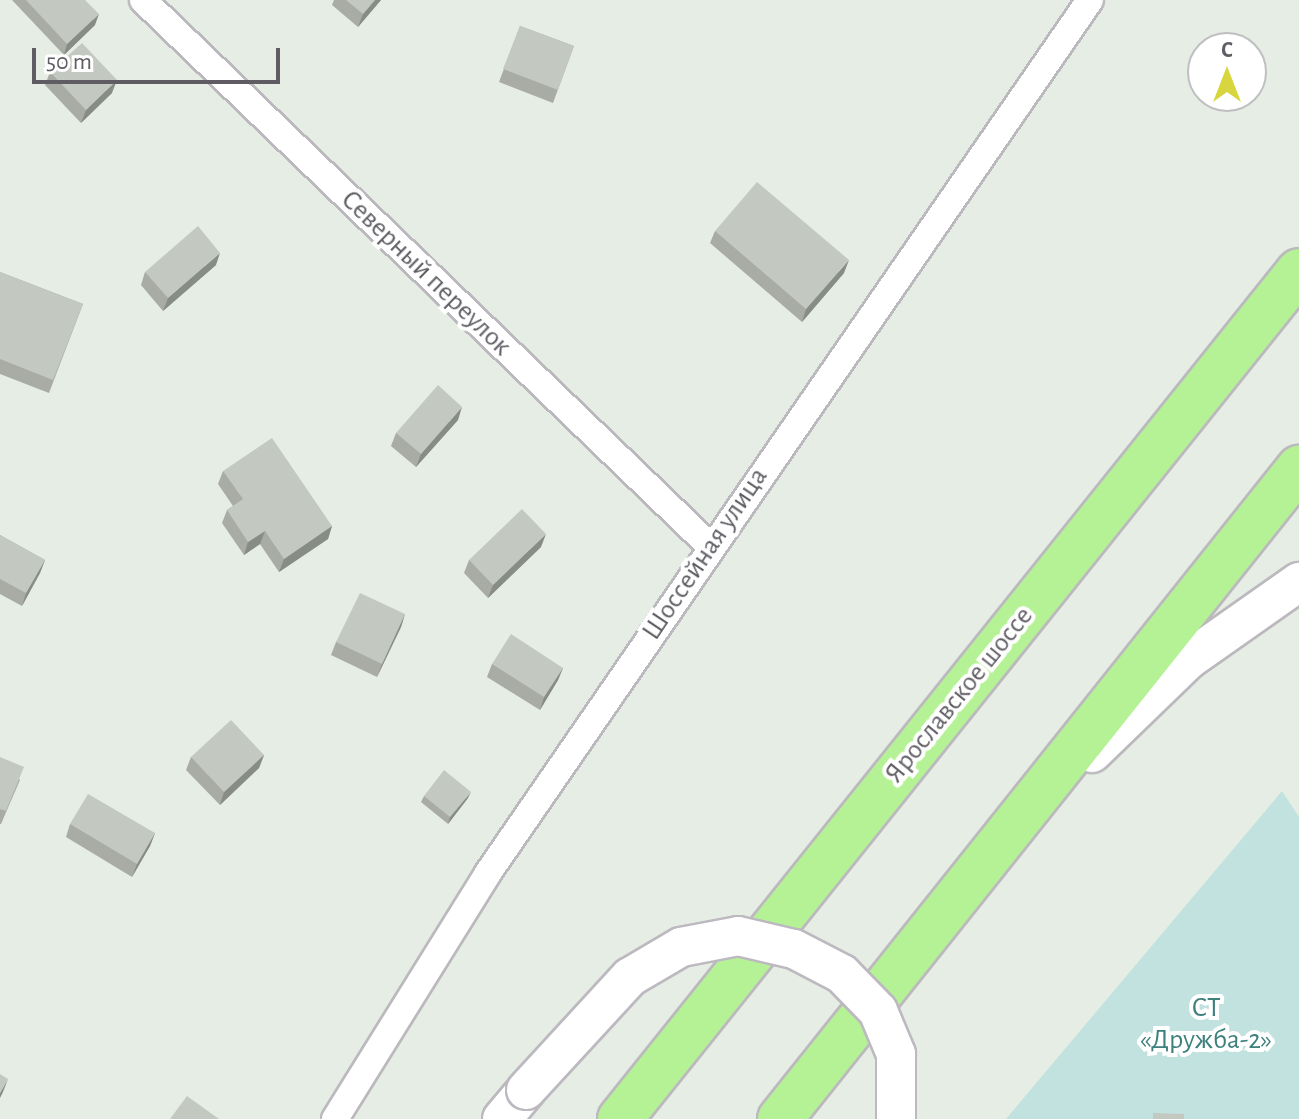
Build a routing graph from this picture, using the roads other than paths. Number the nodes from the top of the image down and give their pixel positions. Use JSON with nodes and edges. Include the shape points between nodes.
{"nodes":[{"id":1,"x":143,"y":0,"type":"edge"},
{"id":2,"x":1090,"y":0,"type":"edge"},
{"id":3,"x":1299,"y":271,"type":"edge"},
{"id":4,"x":1299,"y":468,"type":"edge"},
{"id":5,"x":710,"y":546,"type":"junction"},
{"id":6,"x":1299,"y":582,"type":"edge"},
{"id":7,"x":1004,"y":838,"type":"junction"},
{"id":8,"x":514,"y":1105,"type":"edge"},
{"id":9,"x":335,"y":1119,"type":"edge"},
{"id":10,"x":620,"y":1119,"type":"edge"},
{"id":11,"x":780,"y":1119,"type":"edge"},
{"id":12,"x":896,"y":1119,"type":"edge"}],
"edges":[{"from":1,"to":5,"type":"street","name":"Северный переулок"},
{"from":2,"to":5,"type":"street","name":"Шоссейная улица"},
{"from":3,"to":10,"type":"highway","name":"Ярославское шоссе"},
{"from":4,"to":7,"type":"highway"},
{"from":5,"to":9,"type":"street","name":"Шоссейная улица","via":[[488,873]]},
{"from":6,"to":7,"type":"street","via":[[1188,660]]},
{"from":7,"to":11,"type":"highway"},
{"from":8,"to":12,"type":"street","bridge":true,"via":[[630,977],[681,947],[738,936],[794,949],[842,974],[878,1011],[896,1054]]}]}
